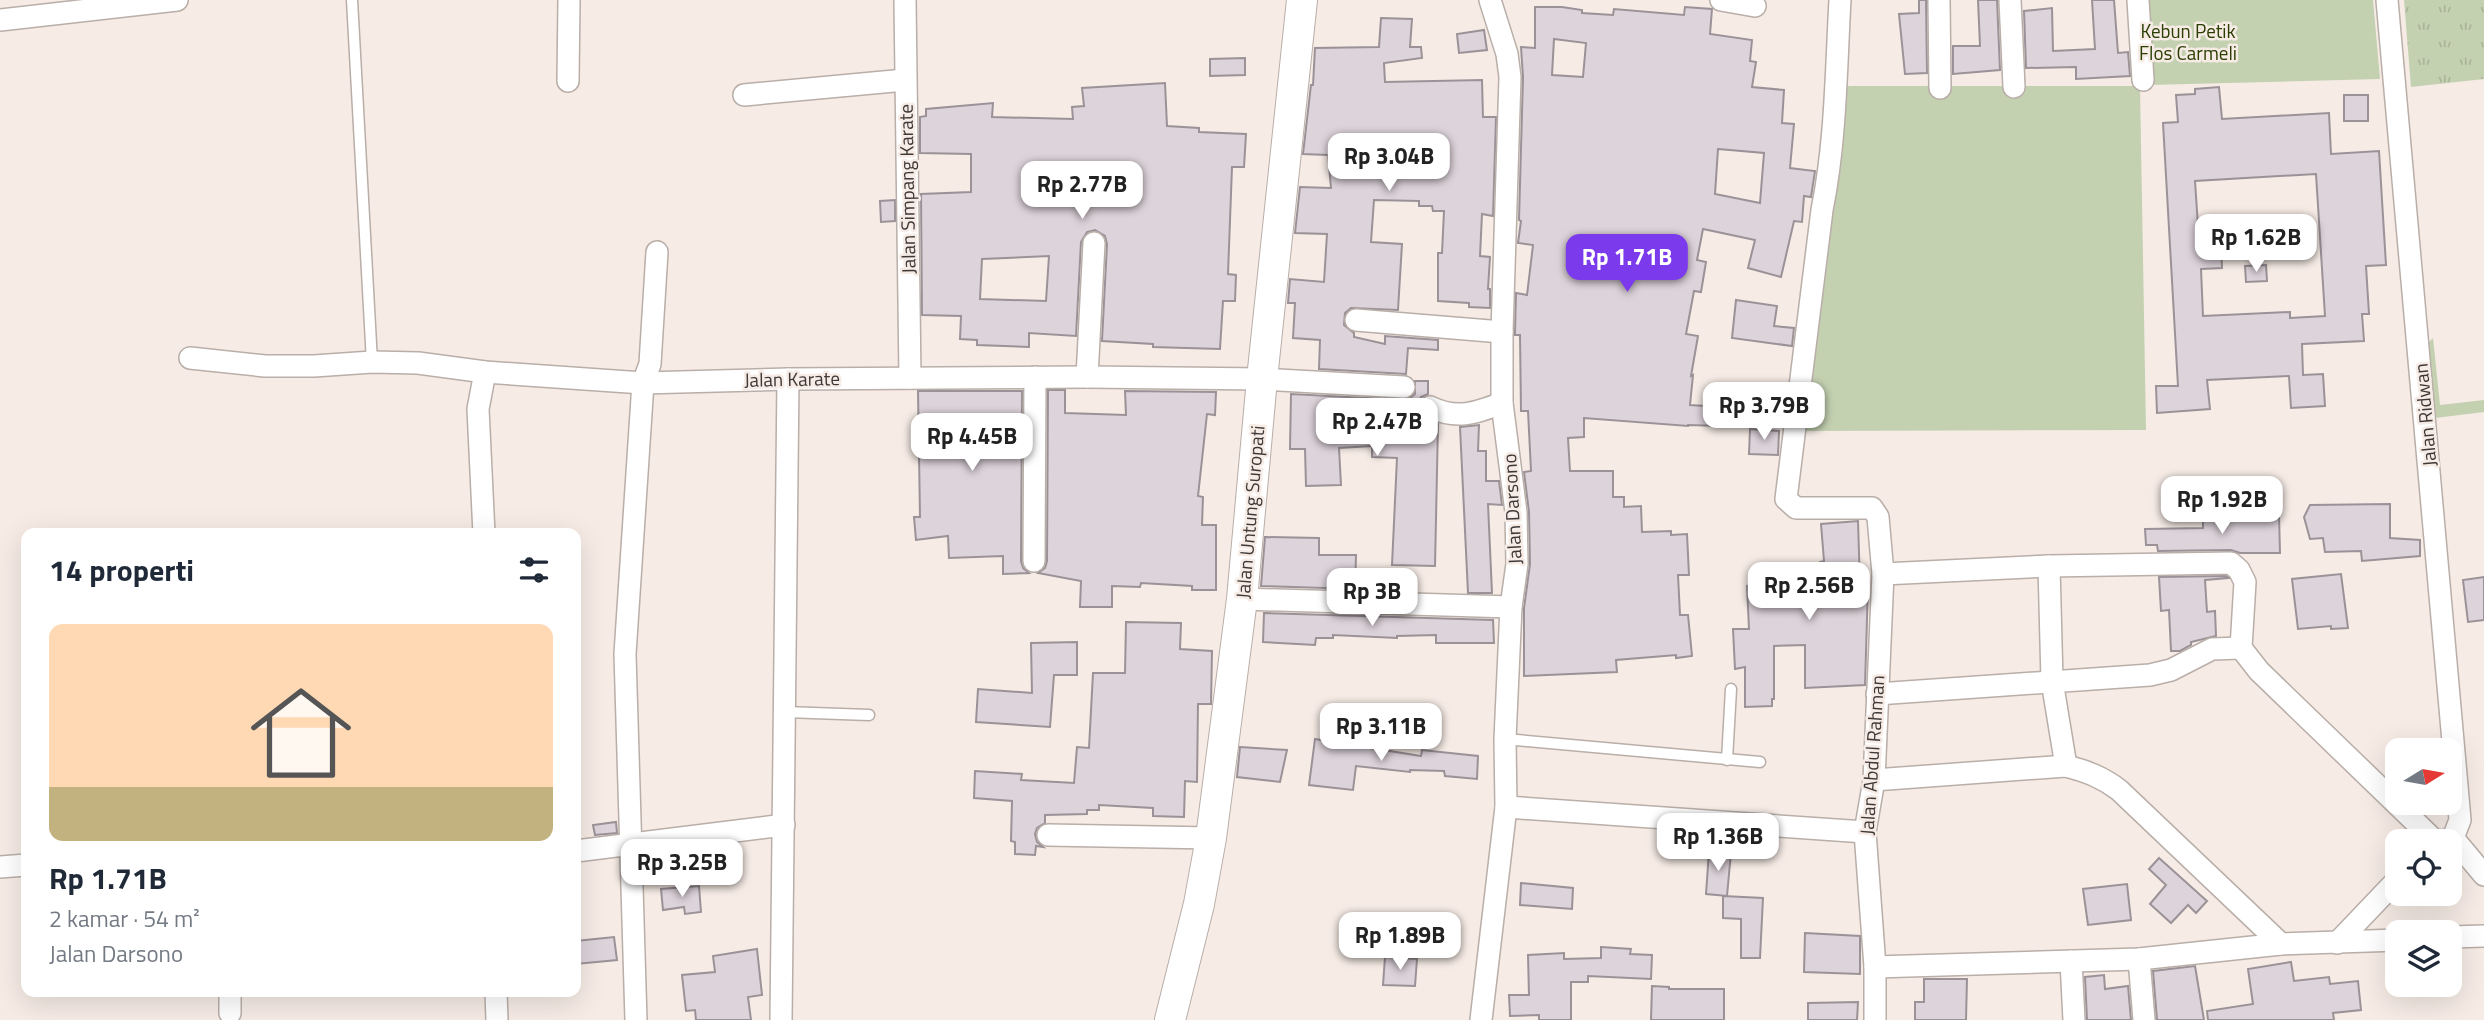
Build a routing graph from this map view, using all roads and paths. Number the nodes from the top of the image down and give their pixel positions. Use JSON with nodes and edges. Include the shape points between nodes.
{"nodes":[{"id":1,"x":177,"y":0,"type":"edge"},
{"id":2,"x":352,"y":0,"type":"edge"},
{"id":3,"x":569,"y":0,"type":"edge"},
{"id":4,"x":905,"y":0,"type":"edge"},
{"id":5,"x":1302,"y":0,"type":"edge"},
{"id":6,"x":1490,"y":0,"type":"edge"},
{"id":7,"x":1721,"y":0,"type":"edge"},
{"id":8,"x":1840,"y":0,"type":"edge"},
{"id":9,"x":1939,"y":0,"type":"edge"},
{"id":10,"x":2010,"y":0,"type":"edge"},
{"id":11,"x":2138,"y":0,"type":"edge"},
{"id":12,"x":2387,"y":0,"type":"edge"},
{"id":13,"x":72,"y":6,"type":"edge"},
{"id":14,"x":1755,"y":6,"type":"dead end"},
{"id":15,"x":0,"y":20,"type":"edge"},
{"id":16,"x":905,"y":80,"type":"junction"},
{"id":17,"x":2143,"y":80,"type":"dead end"},
{"id":18,"x":568,"y":82,"type":"dead end"},
{"id":19,"x":2014,"y":87,"type":"dead end"},
{"id":20,"x":1940,"y":88,"type":"dead end"},
{"id":21,"x":744,"y":95,"type":"dead end"},
{"id":22,"x":1094,"y":243,"type":"dead end"},
{"id":23,"x":657,"y":252,"type":"dead end"},
{"id":24,"x":1356,"y":320,"type":"dead end"},
{"id":25,"x":1502,"y":332,"type":"junction"},
{"id":26,"x":190,"y":358,"type":"dead end"},
{"id":27,"x":372,"y":362,"type":"junction"},
{"id":28,"x":485,"y":372,"type":"junction"},
{"id":29,"x":910,"y":377,"type":"junction"},
{"id":30,"x":1035,"y":377,"type":"junction"},
{"id":31,"x":1087,"y":377,"type":"junction"},
{"id":32,"x":788,"y":379,"type":"junction"},
{"id":33,"x":1262,"y":379,"type":"junction"},
{"id":34,"x":643,"y":383,"type":"junction"},
{"id":35,"x":1404,"y":387,"type":"dead end"},
{"id":36,"x":1502,"y":403,"type":"junction"},
{"id":37,"x":1430,"y":407,"type":"dead end"},
{"id":38,"x":484,"y":528,"type":"edge"},
{"id":39,"x":1034,"y":561,"type":"dead end"},
{"id":40,"x":2049,"y":566,"type":"junction"},
{"id":41,"x":1883,"y":574,"type":"junction"},
{"id":42,"x":1242,"y":599,"type":"junction"},
{"id":43,"x":1511,"y":607,"type":"junction"},
{"id":44,"x":2241,"y":648,"type":"junction"},
{"id":45,"x":2052,"y":681,"type":"junction"},
{"id":46,"x":1731,"y":689,"type":"dead end"},
{"id":47,"x":1877,"y":694,"type":"junction"},
{"id":48,"x":785,"y":712,"type":"junction"},
{"id":49,"x":869,"y":715,"type":"dead end"},
{"id":50,"x":1505,"y":739,"type":"junction"},
{"id":51,"x":1727,"y":760,"type":"junction"},
{"id":52,"x":1760,"y":762,"type":"dead end"},
{"id":53,"x":2066,"y":766,"type":"junction"},
{"id":54,"x":1874,"y":780,"type":"junction"},
{"id":55,"x":1506,"y":807,"type":"junction"},
{"id":56,"x":784,"y":825,"type":"junction"},
{"id":57,"x":2435,"y":829,"type":"edge"},
{"id":58,"x":2452,"y":829,"type":"edge"},
{"id":59,"x":1865,"y":832,"type":"junction"},
{"id":60,"x":1048,"y":835,"type":"dead end"},
{"id":61,"x":1211,"y":838,"type":"junction"},
{"id":62,"x":630,"y":845,"type":"junction"},
{"id":63,"x":581,"y":850,"type":"edge"},
{"id":64,"x":2462,"y":854,"type":"edge"},
{"id":65,"x":21,"y":865,"type":"edge"},
{"id":66,"x":0,"y":867,"type":"edge"},
{"id":67,"x":2484,"y":875,"type":"edge"},
{"id":68,"x":2385,"y":892,"type":"edge"},
{"id":69,"x":2484,"y":936,"type":"edge"},
{"id":70,"x":2462,"y":937,"type":"edge"},
{"id":71,"x":2385,"y":941,"type":"edge"},
{"id":72,"x":2337,"y":943,"type":"junction"},
{"id":73,"x":2281,"y":944,"type":"junction"},
{"id":74,"x":2140,"y":959,"type":"junction"},
{"id":75,"x":2071,"y":961,"type":"junction"},
{"id":76,"x":1875,"y":967,"type":"junction"},
{"id":77,"x":496,"y":997,"type":"edge"},
{"id":78,"x":497,"y":1020,"type":"edge"},
{"id":79,"x":636,"y":1020,"type":"edge"},
{"id":80,"x":782,"y":1020,"type":"edge"},
{"id":81,"x":1170,"y":1020,"type":"edge"},
{"id":82,"x":1481,"y":1020,"type":"edge"},
{"id":83,"x":1875,"y":1020,"type":"edge"},
{"id":84,"x":2074,"y":1020,"type":"edge"},
{"id":85,"x":2144,"y":1020,"type":"edge"}],
"edges":[{"from":1,"to":13,"type":"street"},
{"from":2,"to":27,"type":"lane"},
{"from":3,"to":18,"type":"street"},
{"from":4,"to":16,"type":"street","name":"Jalan Simpang Karate"},
{"from":5,"to":33,"type":"main road","name":"Jalan Untung Suropati"},
{"from":6,"to":25,"type":"street","name":"Jalan Darsono","via":[[1510,77]]},
{"from":7,"to":14,"type":"street"},
{"from":8,"to":41,"type":"street","name":"Jalan Abdul Rahman","via":[[1827,183],[1786,499],[1796,508],[1872,508],[1878,517]]},
{"from":9,"to":20,"type":"street"},
{"from":10,"to":19,"type":"street"},
{"from":11,"to":17,"type":"street"},
{"from":12,"to":58,"type":"street","name":"Jalan Ridwan","via":[[2459,806],[2460,820]]},
{"from":13,"to":15,"type":"street"},
{"from":16,"to":21,"type":"street"},
{"from":16,"to":29,"type":"street","name":"Jalan Simpang Karate"},
{"from":22,"to":31,"type":"street"},
{"from":23,"to":34,"type":"street","via":[[650,364]]},
{"from":24,"to":25,"type":"street"},
{"from":25,"to":36,"type":"street","name":"Jalan Darsono"},
{"from":26,"to":27,"type":"street","name":"Jalan Karate","via":[[265,366]]},
{"from":27,"to":28,"type":"street","name":"Jalan Karate"},
{"from":28,"to":34,"type":"street","name":"Jalan Karate"},
{"from":28,"to":38,"type":"street","via":[[478,409]]},
{"from":29,"to":30,"type":"street","name":"Jalan Karate"},
{"from":29,"to":32,"type":"street","name":"Jalan Karate"},
{"from":30,"to":31,"type":"street","name":"Jalan Karate"},
{"from":30,"to":39,"type":"street"},
{"from":31,"to":33,"type":"street","name":"Jalan Karate"},
{"from":32,"to":34,"type":"street","name":"Jalan Karate"},
{"from":32,"to":48,"type":"street"},
{"from":33,"to":35,"type":"street","name":"Jalan Karate"},
{"from":33,"to":42,"type":"main road","name":"Jalan Untung Suropati"},
{"from":34,"to":62,"type":"street","via":[[625,653]]},
{"from":36,"to":37,"type":"street","via":[[1468,415]]},
{"from":36,"to":43,"type":"street","name":"Jalan Darsono","via":[[1516,512],[1517,564]]},
{"from":40,"to":41,"type":"street"},
{"from":40,"to":44,"type":"street","via":[[2231,563],[2245,582]]},
{"from":40,"to":45,"type":"street"},
{"from":41,"to":47,"type":"street","name":"Jalan Abdul Rahman"},
{"from":42,"to":43,"type":"street"},
{"from":42,"to":61,"type":"main road","name":"Jalan Untung Suropati"},
{"from":43,"to":50,"type":"street","name":"Jalan Darsono"},
{"from":44,"to":45,"type":"street","via":[[2212,649],[2160,673]]},
{"from":44,"to":57,"type":"street","via":[[2259,671]]},
{"from":45,"to":47,"type":"street"},
{"from":45,"to":53,"type":"street"},
{"from":46,"to":51,"type":"lane"},
{"from":47,"to":54,"type":"street","name":"Jalan Abdul Rahman"},
{"from":48,"to":49,"type":"lane"},
{"from":48,"to":56,"type":"street"},
{"from":50,"to":51,"type":"lane"},
{"from":50,"to":55,"type":"street","name":"Jalan Darsono"},
{"from":51,"to":52,"type":"lane"},
{"from":53,"to":54,"type":"street"},
{"from":53,"to":73,"type":"street","via":[[2103,778],[2119,790]]},
{"from":54,"to":59,"type":"street","name":"Jalan Abdul Rahman"},
{"from":55,"to":59,"type":"street"},
{"from":55,"to":82,"type":"street","name":"Jalan Darsono"},
{"from":56,"to":62,"type":"street"},
{"from":56,"to":80,"type":"street"},
{"from":59,"to":76,"type":"street","name":"Jalan Abdul Rahman"},
{"from":60,"to":61,"type":"street"},
{"from":61,"to":81,"type":"main road","name":"Jalan Untung Suropati"},
{"from":62,"to":63,"type":"street"},
{"from":62,"to":79,"type":"street"},
{"from":64,"to":67,"type":"street"},
{"from":65,"to":66,"type":"street"},
{"from":68,"to":72,"type":"street"},
{"from":69,"to":70,"type":"street"},
{"from":71,"to":72,"type":"street"},
{"from":72,"to":73,"type":"street"},
{"from":73,"to":74,"type":"street"},
{"from":74,"to":75,"type":"street"},
{"from":74,"to":85,"type":"street"},
{"from":75,"to":76,"type":"street"},
{"from":75,"to":84,"type":"street"},
{"from":76,"to":83,"type":"street","name":"Jalan Abdul Rahman"},
{"from":77,"to":78,"type":"street"}]}
